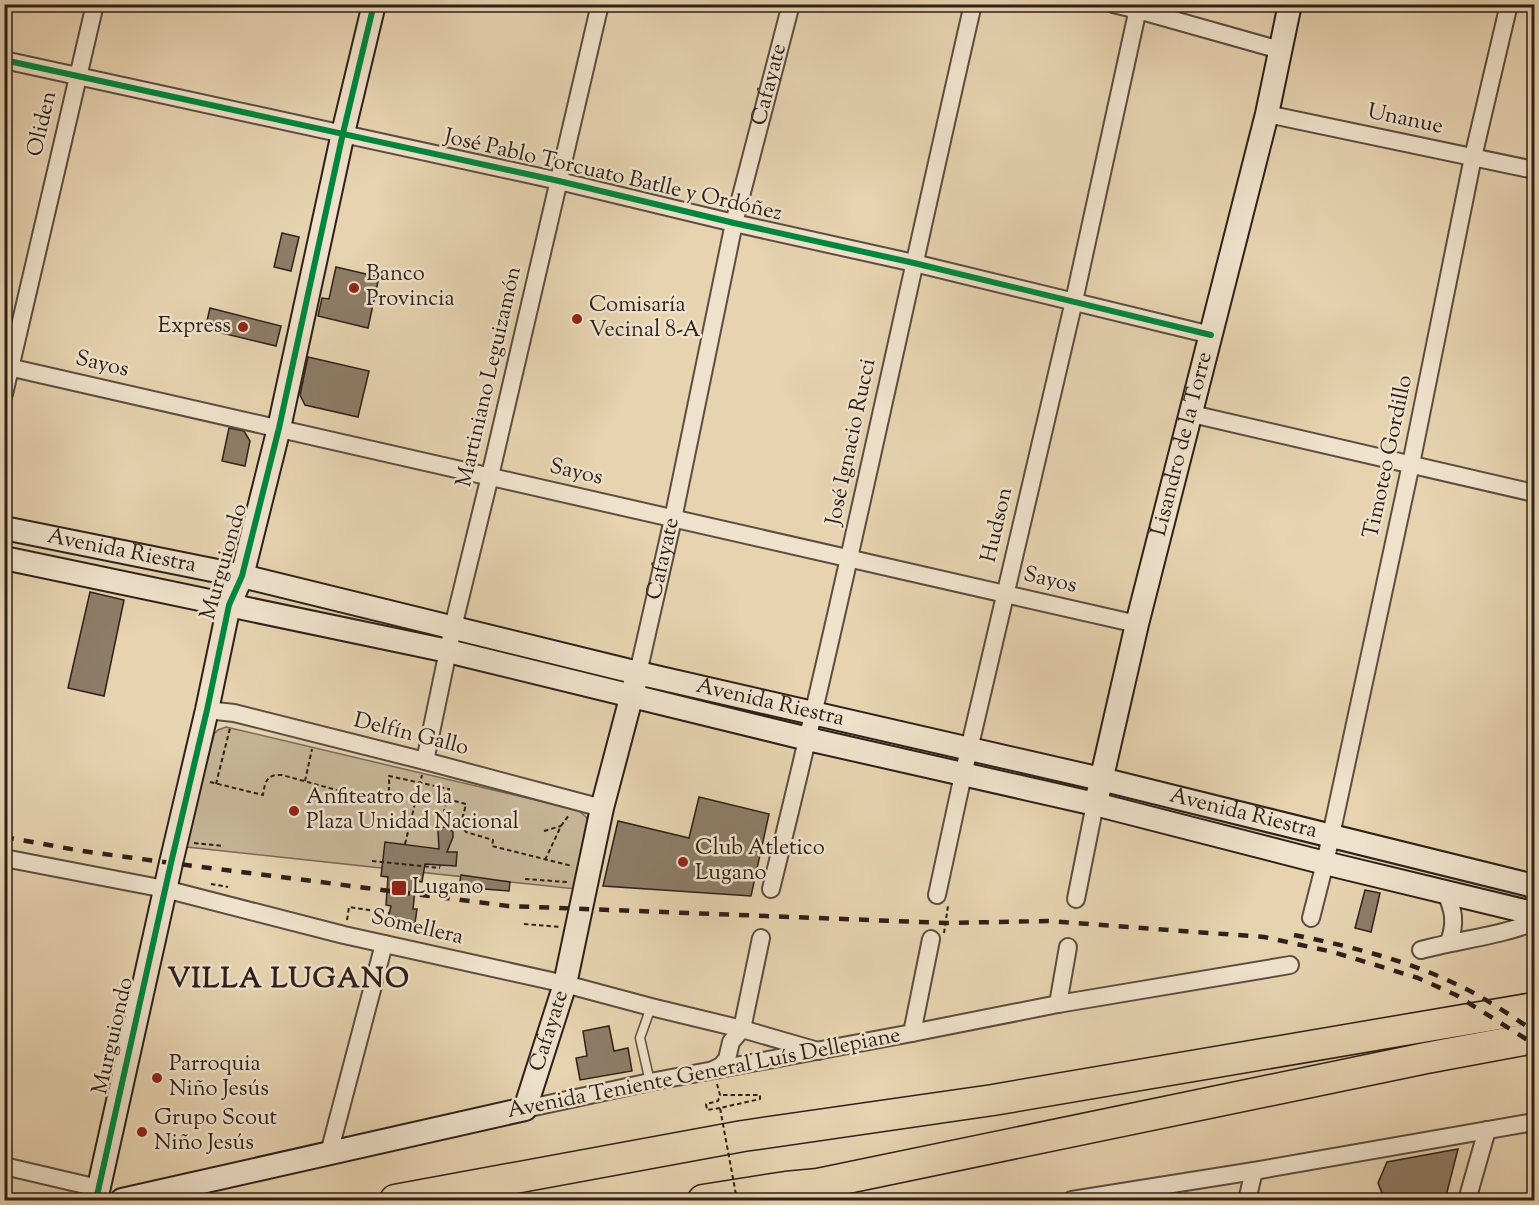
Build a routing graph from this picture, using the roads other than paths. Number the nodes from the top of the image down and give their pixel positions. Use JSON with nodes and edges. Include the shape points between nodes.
{"nodes":[{"id":1,"x":95,"y":4,"type":"edge"},
{"id":2,"x":374,"y":4,"type":"edge"},
{"id":3,"x":600,"y":4,"type":"edge"},
{"id":4,"x":790,"y":4,"type":"edge"},
{"id":5,"x":973,"y":4,"type":"edge"},
{"id":6,"x":1113,"y":4,"type":"edge"},
{"id":7,"x":1290,"y":4,"type":"edge"},
{"id":8,"x":1509,"y":4,"type":"edge"},
{"id":9,"x":1139,"y":7,"type":"edge"},
{"id":10,"x":1280,"y":50,"type":"junction"},
{"id":11,"x":4,"y":60,"type":"edge"},
{"id":12,"x":78,"y":75,"type":"junction"},
{"id":13,"x":1267,"y":114,"type":"junction"},
{"id":14,"x":343,"y":133,"type":"junction"},
{"id":15,"x":1473,"y":157,"type":"junction"},
{"id":16,"x":1534,"y":170,"type":"edge"},
{"id":17,"x":559,"y":181,"type":"junction"},
{"id":18,"x":734,"y":223,"type":"junction"},
{"id":19,"x":914,"y":263,"type":"junction"},
{"id":20,"x":1074,"y":301,"type":"junction"},
{"id":21,"x":1211,"y":335,"type":"junction"},
{"id":22,"x":8,"y":367,"type":"edge"},
{"id":23,"x":4,"y":394,"type":"edge"},
{"id":24,"x":1192,"y":414,"type":"junction"},
{"id":25,"x":279,"y":428,"type":"junction"},
{"id":26,"x":1411,"y":464,"type":"junction"},
{"id":27,"x":490,"y":477,"type":"junction"},
{"id":28,"x":1534,"y":493,"type":"edge"},
{"id":29,"x":673,"y":519,"type":"junction"},
{"id":30,"x":4,"y":528,"type":"edge"},
{"id":31,"x":4,"y":558,"type":"edge"},
{"id":32,"x":849,"y":558,"type":"junction"},
{"id":33,"x":242,"y":576,"type":"junction"},
{"id":34,"x":1005,"y":594,"type":"junction"},
{"id":35,"x":229,"y":605,"type":"junction"},
{"id":36,"x":1137,"y":624,"type":"junction"},
{"id":37,"x":453,"y":627,"type":"junction"},
{"id":38,"x":448,"y":651,"type":"junction"},
{"id":39,"x":638,"y":673,"type":"junction"},
{"id":40,"x":632,"y":696,"type":"junction"},
{"id":41,"x":207,"y":710,"type":"junction"},
{"id":42,"x":814,"y":713,"type":"junction"},
{"id":43,"x":808,"y":739,"type":"junction"},
{"id":44,"x":970,"y":749,"type":"junction"},
{"id":45,"x":425,"y":761,"type":"junction"},
{"id":46,"x":963,"y":775,"type":"junction"},
{"id":47,"x":1101,"y":780,"type":"junction"},
{"id":48,"x":1095,"y":804,"type":"junction"},
{"id":49,"x":603,"y":808,"type":"junction"},
{"id":50,"x":1331,"y":836,"type":"junction"},
{"id":51,"x":4,"y":858,"type":"edge"},
{"id":52,"x":1325,"y":863,"type":"junction"},
{"id":53,"x":1534,"y":888,"type":"edge"},
{"id":54,"x":165,"y":889,"type":"junction"},
{"id":55,"x":771,"y":889,"type":"dead end"},
{"id":56,"x":1444,"y":892,"type":"junction"},
{"id":57,"x":937,"y":895,"type":"road end"},
{"id":58,"x":1076,"y":899,"type":"dead end"},
{"id":59,"x":1534,"y":911,"type":"edge"},
{"id":60,"x":1311,"y":918,"type":"dead end"},
{"id":61,"x":1534,"y":922,"type":"edge"},
{"id":62,"x":761,"y":938,"type":"dead end"},
{"id":63,"x":931,"y":939,"type":"road end"},
{"id":64,"x":1449,"y":942,"type":"junction"},
{"id":65,"x":384,"y":944,"type":"junction"},
{"id":66,"x":1068,"y":946,"type":"dead end"},
{"id":67,"x":1421,"y":950,"type":"dead end"},
{"id":68,"x":1290,"y":965,"type":"dead end"},
{"id":69,"x":565,"y":984,"type":"junction"},
{"id":70,"x":1058,"y":1004,"type":"junction"},
{"id":71,"x":651,"y":1007,"type":"junction"},
{"id":72,"x":1534,"y":1008,"type":"edge"},
{"id":73,"x":742,"y":1029,"type":"junction"},
{"id":74,"x":912,"y":1033,"type":"junction"},
{"id":75,"x":1534,"y":1038,"type":"edge"},
{"id":76,"x":818,"y":1051,"type":"junction"},
{"id":77,"x":713,"y":1070,"type":"junction"},
{"id":78,"x":650,"y":1082,"type":"junction"},
{"id":79,"x":525,"y":1109,"type":"junction"},
{"id":80,"x":1534,"y":1122,"type":"edge"},
{"id":81,"x":1487,"y":1130,"type":"junction"},
{"id":82,"x":329,"y":1153,"type":"junction"},
{"id":83,"x":4,"y":1166,"type":"edge"},
{"id":84,"x":1254,"y":1171,"type":"junction"},
{"id":85,"x":97,"y":1194,"type":"edge"},
{"id":86,"x":122,"y":1200,"type":"edge"},
{"id":87,"x":396,"y":1200,"type":"edge"},
{"id":88,"x":703,"y":1200,"type":"edge"},
{"id":89,"x":1072,"y":1200,"type":"edge"},
{"id":90,"x":1247,"y":1200,"type":"edge"},
{"id":91,"x":1467,"y":1200,"type":"edge"}],
"edges":[{"from":1,"to":12,"type":"street","name":"Oliden"},
{"from":2,"to":14,"type":"main road","name":"Murguiondo"},
{"from":3,"to":17,"type":"street","name":"Martiniano Leguizamón"},
{"from":4,"to":18,"type":"street","name":"Cafayate"},
{"from":5,"to":19,"type":"street","name":"José Ignacio Rucci"},
{"from":6,"to":9,"type":"street"},
{"from":7,"to":10,"type":"main road","name":"Lisandro de la Torre"},
{"from":8,"to":15,"type":"street","name":"Timoteo Gordillo"},
{"from":9,"to":10,"type":"street"},
{"from":9,"to":20,"type":"street","name":"Hudson"},
{"from":10,"to":13,"type":"main road","name":"Lisandro de la Torre"},
{"from":11,"to":12,"type":"street","name":"José Pablo Torcuato Batlle y Ordóñez"},
{"from":12,"to":14,"type":"street","name":"José Pablo Torcuato Batlle y Ordóñez"},
{"from":12,"to":22,"type":"street","name":"Oliden"},
{"from":13,"to":15,"type":"street","name":"Unanue"},
{"from":13,"to":21,"type":"main road","name":"Lisandro de la Torre"},
{"from":14,"to":17,"type":"street","name":"José Pablo Torcuato Batlle y Ordóñez"},
{"from":14,"to":25,"type":"main road","name":"Murguiondo"},
{"from":15,"to":16,"type":"street","name":"Unanue"},
{"from":15,"to":26,"type":"street","name":"Timoteo Gordillo"},
{"from":17,"to":18,"type":"street","name":"José Pablo Torcuato Batlle y Ordóñez"},
{"from":17,"to":27,"type":"street","name":"Martiniano Leguizamón"},
{"from":18,"to":19,"type":"street","name":"José Pablo Torcuato Batlle y Ordóñez"},
{"from":18,"to":29,"type":"street","name":"Cafayate"},
{"from":19,"to":20,"type":"street","name":"José Pablo Torcuato Batlle y Ordóñez"},
{"from":19,"to":32,"type":"street","name":"José Ignacio Rucci"},
{"from":20,"to":21,"type":"street","name":"José Pablo Torcuato Batlle y Ordóñez"},
{"from":20,"to":34,"type":"street","name":"Hudson"},
{"from":21,"to":24,"type":"main road","name":"Lisandro de la Torre"},
{"from":22,"to":23,"type":"street","name":"Oliden"},
{"from":22,"to":25,"type":"street","name":"Sayos"},
{"from":24,"to":26,"type":"street"},
{"from":24,"to":36,"type":"main road","name":"Lisandro de la Torre"},
{"from":25,"to":27,"type":"street","name":"Sayos"},
{"from":25,"to":33,"type":"main road","name":"Murguiondo"},
{"from":26,"to":28,"type":"street"},
{"from":26,"to":50,"type":"street","name":"Timoteo Gordillo"},
{"from":27,"to":29,"type":"street","name":"Sayos"},
{"from":27,"to":37,"type":"street","name":"Martiniano Leguizamón"},
{"from":29,"to":32,"type":"street","name":"Sayos"},
{"from":29,"to":39,"type":"street","name":"Cafayate"},
{"from":30,"to":33,"type":"main road","name":"Avenida Riestra"},
{"from":31,"to":35,"type":"main road","name":"Avenida Riestra"},
{"from":32,"to":34,"type":"street","name":"Sayos"},
{"from":32,"to":42,"type":"street","name":"José Ignacio Rucci"},
{"from":33,"to":35,"type":"main road","name":"Murguiondo"},
{"from":33,"to":37,"type":"main road","name":"Avenida Riestra"},
{"from":34,"to":36,"type":"street","name":"Sayos"},
{"from":34,"to":44,"type":"street","name":"Hudson"},
{"from":35,"to":38,"type":"main road","name":"Avenida Riestra"},
{"from":35,"to":41,"type":"main road","name":"Murguiondo"},
{"from":36,"to":47,"type":"main road","name":"Lisandro de la Torre"},
{"from":37,"to":38,"type":"street","name":"Martiniano Leguizamón"},
{"from":37,"to":39,"type":"main road","name":"Avenida Riestra"},
{"from":38,"to":40,"type":"main road","name":"Avenida Riestra"},
{"from":38,"to":45,"type":"street","name":"Martiniano Leguizamón"},
{"from":39,"to":40,"type":"main road","name":"Cafayate"},
{"from":39,"to":42,"type":"main road","name":"Avenida Riestra"},
{"from":40,"to":43,"type":"main road","name":"Avenida Riestra"},
{"from":40,"to":49,"type":"main road","name":"Cafayate"},
{"from":41,"to":45,"type":"street","name":"Delfín Gallo"},
{"from":41,"to":54,"type":"main road","name":"Murguiondo"},
{"from":42,"to":43,"type":"street","name":"José Ignacio Rucci"},
{"from":42,"to":44,"type":"main road","name":"Avenida Riestra"},
{"from":43,"to":46,"type":"main road","name":"Avenida Riestra"},
{"from":43,"to":55,"type":"street","name":"José Ignacio Rucci"},
{"from":44,"to":46,"type":"street","name":"Hudson"},
{"from":44,"to":47,"type":"main road","name":"Avenida Riestra"},
{"from":45,"to":49,"type":"street","name":"Delfín Gallo"},
{"from":46,"to":48,"type":"main road","name":"Avenida Riestra"},
{"from":46,"to":57,"type":"street","name":"Hudson"},
{"from":47,"to":48,"type":"main road","name":"Lisandro de la Torre"},
{"from":47,"to":50,"type":"main road","name":"Avenida Riestra"},
{"from":48,"to":52,"type":"main road","name":"Avenida Riestra"},
{"from":48,"to":58,"type":"street"},
{"from":49,"to":69,"type":"main road","name":"Cafayate"},
{"from":50,"to":52,"type":"street","name":"Timoteo Gordillo"},
{"from":50,"to":53,"type":"main road","name":"Avenida Riestra"},
{"from":51,"to":54,"type":"street","name":"Somellera"},
{"from":52,"to":56,"type":"main road","name":"Avenida Riestra"},
{"from":52,"to":60,"type":"street","name":"Timoteo Gordillo"},
{"from":54,"to":65,"type":"street","name":"Somellera"},
{"from":54,"to":85,"type":"main road","name":"Murguiondo"},
{"from":56,"to":59,"type":"main road","name":"Avenida Riestra"},
{"from":56,"to":64,"type":"street","via":[[1453,912]]},
{"from":61,"to":64,"type":"street"},
{"from":62,"to":73,"type":"street"},
{"from":63,"to":74,"type":"street"},
{"from":64,"to":67,"type":"street"},
{"from":65,"to":69,"type":"street","name":"Somellera"},
{"from":65,"to":82,"type":"street"},
{"from":66,"to":70,"type":"street"},
{"from":68,"to":70,"type":"street","name":"Avenida Teniente General Luís Dellepiane"},
{"from":69,"to":71,"type":"street","name":"Somellera"},
{"from":69,"to":79,"type":"main road","name":"Cafayate"},
{"from":70,"to":74,"type":"street","name":"Avenida Teniente General Luís Dellepiane"},
{"from":71,"to":73,"type":"street","name":"Somellera"},
{"from":71,"to":78,"type":"lane","via":[[640,1038]]},
{"from":72,"to":87,"type":"highway","via":[[993,1100],[743,1136]]},
{"from":73,"to":76,"type":"street","name":"Somellera"},
{"from":73,"to":77,"type":"street","via":[[731,1042],[727,1059]]},
{"from":74,"to":76,"type":"street","name":"Avenida Teniente General Luís Dellepiane"},
{"from":75,"to":88,"type":"highway","via":[[818,1184]]},
{"from":76,"to":77,"type":"street","name":"Avenida Teniente General Luís Dellepiane"},
{"from":77,"to":78,"type":"street","name":"Avenida Teniente General Luís Dellepiane"},
{"from":78,"to":79,"type":"street","name":"Avenida Teniente General Luís Dellepiane"},
{"from":79,"to":82,"type":"main road","name":"Avenida Teniente General Luís Dellepiane"},
{"from":80,"to":81,"type":"street"},
{"from":81,"to":84,"type":"street"},
{"from":81,"to":91,"type":"street"},
{"from":82,"to":86,"type":"main road","name":"Avenida Teniente General Luís Dellepiane"},
{"from":83,"to":85,"type":"street"},
{"from":84,"to":89,"type":"street"},
{"from":84,"to":90,"type":"street"}]}
